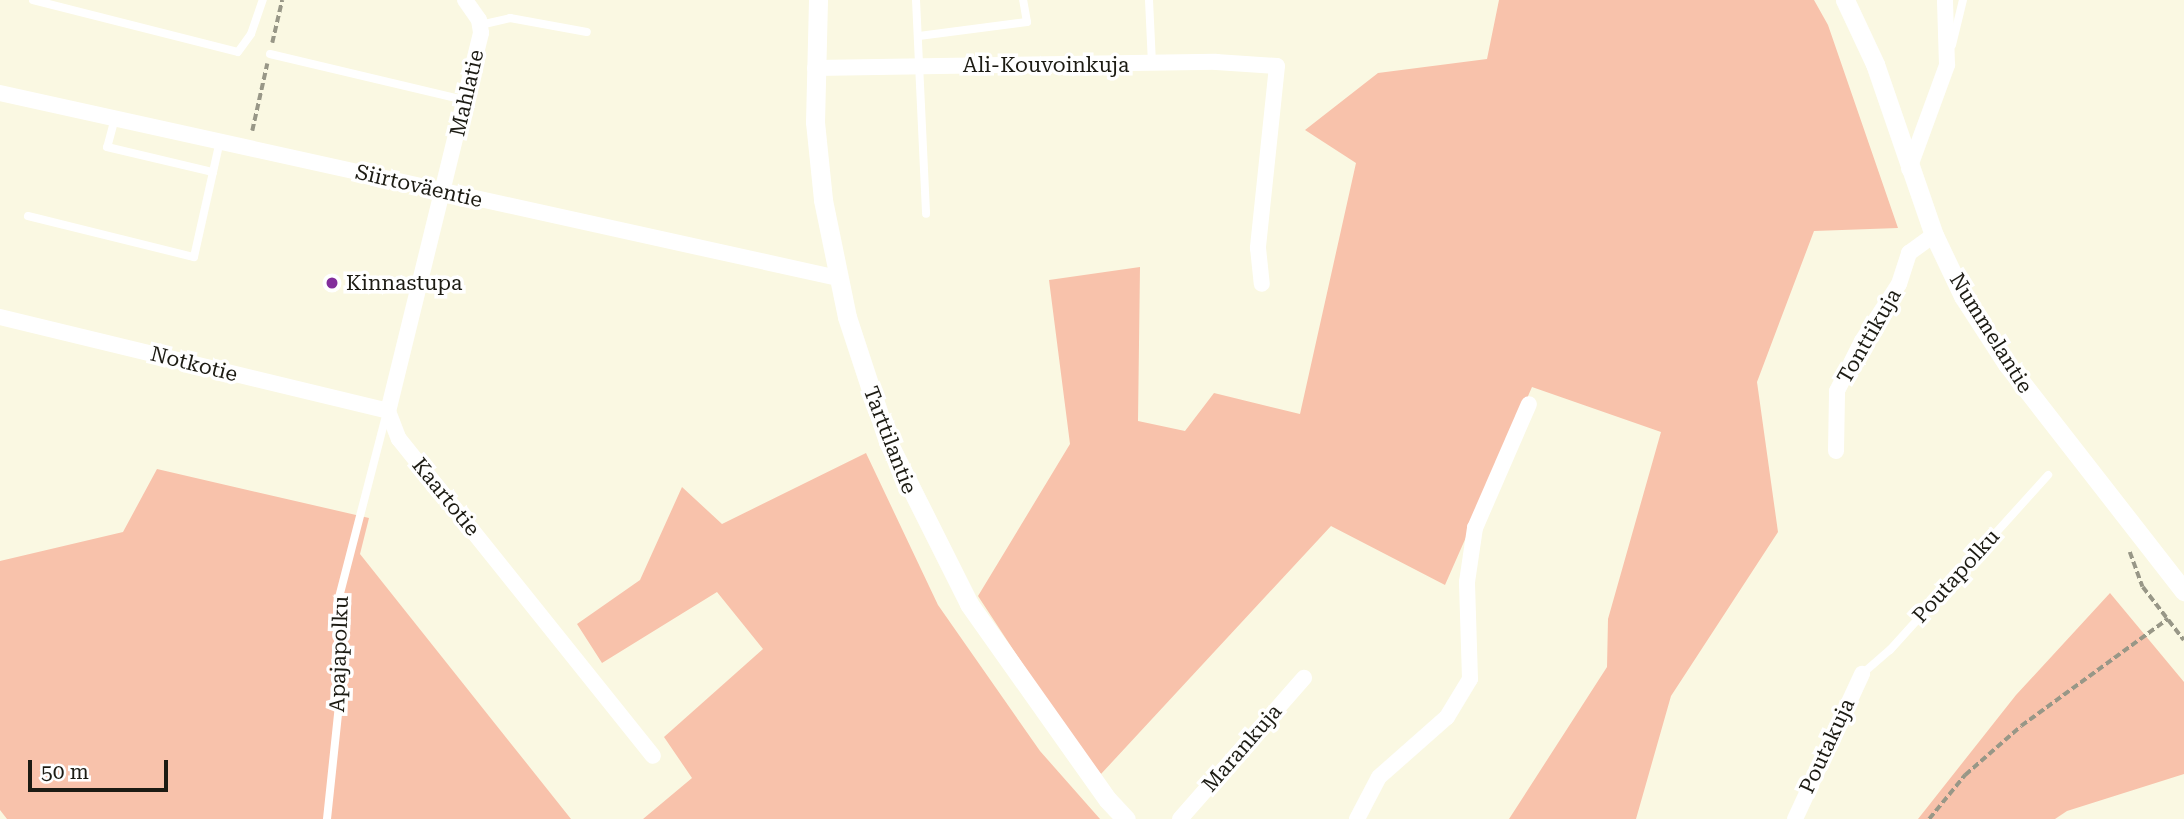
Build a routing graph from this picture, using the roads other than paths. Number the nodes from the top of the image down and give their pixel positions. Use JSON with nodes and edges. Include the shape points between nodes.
{"nodes":[{"id":1,"x":33,"y":0,"type":"edge"},
{"id":2,"x":263,"y":0,"type":"edge"},
{"id":3,"x":465,"y":0,"type":"edge"},
{"id":4,"x":818,"y":0,"type":"edge"},
{"id":5,"x":916,"y":0,"type":"edge"},
{"id":6,"x":1023,"y":0,"type":"edge"},
{"id":7,"x":1149,"y":0,"type":"edge"},
{"id":8,"x":1845,"y":0,"type":"edge"},
{"id":9,"x":1944,"y":0,"type":"edge"},
{"id":10,"x":1963,"y":0,"type":"edge"},
{"id":11,"x":480,"y":25,"type":"junction"},
{"id":12,"x":587,"y":32,"type":"dead end"},
{"id":13,"x":919,"y":36,"type":"junction"},
{"id":14,"x":270,"y":54,"type":"road end"},
{"id":15,"x":1152,"y":65,"type":"junction"},
{"id":16,"x":1947,"y":65,"type":"junction"},
{"id":17,"x":922,"y":66,"type":"junction"},
{"id":18,"x":815,"y":68,"type":"junction"},
{"id":19,"x":0,"y":93,"type":"edge"},
{"id":20,"x":465,"y":100,"type":"junction"},
{"id":21,"x":115,"y":118,"type":"junction"},
{"id":22,"x":220,"y":141,"type":"junction"},
{"id":23,"x":1909,"y":169,"type":"junction"},
{"id":24,"x":213,"y":172,"type":"junction"},
{"id":25,"x":443,"y":191,"type":"junction"},
{"id":26,"x":926,"y":214,"type":"dead end"},
{"id":27,"x":28,"y":216,"type":"dead end"},
{"id":28,"x":1934,"y":235,"type":"junction"},
{"id":29,"x":838,"y":278,"type":"junction"},
{"id":30,"x":1262,"y":284,"type":"dead end"},
{"id":31,"x":0,"y":317,"type":"edge"},
{"id":32,"x":1530,"y":404,"type":"dead end"},
{"id":33,"x":388,"y":411,"type":"junction"},
{"id":34,"x":1836,"y":452,"type":"dead end"},
{"id":35,"x":2048,"y":475,"type":"dead end"},
{"id":36,"x":2184,"y":591,"type":"edge"},
{"id":37,"x":1862,"y":674,"type":"joint"},
{"id":38,"x":1304,"y":678,"type":"dead end"},
{"id":39,"x":653,"y":756,"type":"dead end"},
{"id":40,"x":327,"y":819,"type":"edge"},
{"id":41,"x":1126,"y":819,"type":"edge"},
{"id":42,"x":1180,"y":819,"type":"edge"},
{"id":43,"x":1357,"y":819,"type":"edge"},
{"id":44,"x":1795,"y":819,"type":"edge"}],
"edges":[{"from":1,"to":2,"type":"lane","via":[[239,52]]},
{"from":3,"to":11,"type":"street","name":"Mahlatie"},
{"from":4,"to":18,"type":"street","name":"Tarttilantie"},
{"from":5,"to":13,"type":"lane"},
{"from":6,"to":13,"type":"lane","via":[[1027,22]]},
{"from":7,"to":15,"type":"lane"},
{"from":8,"to":23,"type":"street","name":"Nummelantie","via":[[1875,64]]},
{"from":9,"to":16,"type":"street"},
{"from":10,"to":16,"type":"lane"},
{"from":11,"to":12,"type":"lane","via":[[510,18]]},
{"from":11,"to":20,"type":"street","name":"Mahlatie"},
{"from":13,"to":17,"type":"lane"},
{"from":14,"to":20,"type":"lane"},
{"from":15,"to":17,"type":"street","name":"Ali-Kouvoinkuja"},
{"from":15,"to":30,"type":"street","name":"Ali-Kouvoinkuja","via":[[1277,66],[1258,248]]},
{"from":16,"to":23,"type":"street"},
{"from":17,"to":18,"type":"street","name":"Ali-Kouvoinkuja"},
{"from":17,"to":26,"type":"lane"},
{"from":18,"to":29,"type":"street","name":"Tarttilantie","via":[[815,122]]},
{"from":19,"to":21,"type":"street","name":"Siirtoväentie"},
{"from":20,"to":25,"type":"street","name":"Mahlatie"},
{"from":21,"to":22,"type":"street","name":"Siirtoväentie"},
{"from":21,"to":24,"type":"lane","via":[[107,147]]},
{"from":22,"to":24,"type":"lane"},
{"from":22,"to":25,"type":"street","name":"Siirtoväentie"},
{"from":23,"to":28,"type":"street","name":"Nummelantie"},
{"from":24,"to":27,"type":"lane","via":[[194,257]]},
{"from":25,"to":29,"type":"street","name":"Siirtoväentie"},
{"from":25,"to":33,"type":"street"},
{"from":28,"to":34,"type":"street","name":"Tonttikuja","via":[[1909,253],[1899,284],[1837,391]]},
{"from":28,"to":36,"type":"street","name":"Nummelantie","via":[[1963,296],[2007,364]]},
{"from":29,"to":41,"type":"street","name":"Tarttilantie","via":[[888,442],[944,559],[969,604]]},
{"from":31,"to":33,"type":"street","name":"Notkotie"},
{"from":32,"to":43,"type":"street","via":[[1475,528],[1467,582],[1471,679],[1447,717],[1379,777]]},
{"from":33,"to":39,"type":"street","name":"Kaartotie","via":[[399,439]]},
{"from":33,"to":40,"type":"lane","name":"Apajapolku","via":[[337,605],[340,695]]},
{"from":35,"to":37,"type":"lane","name":"Poutapolku"},
{"from":37,"to":44,"type":"street","name":"Poutakuja"},
{"from":38,"to":42,"type":"street","name":"Marankuja"}]}
